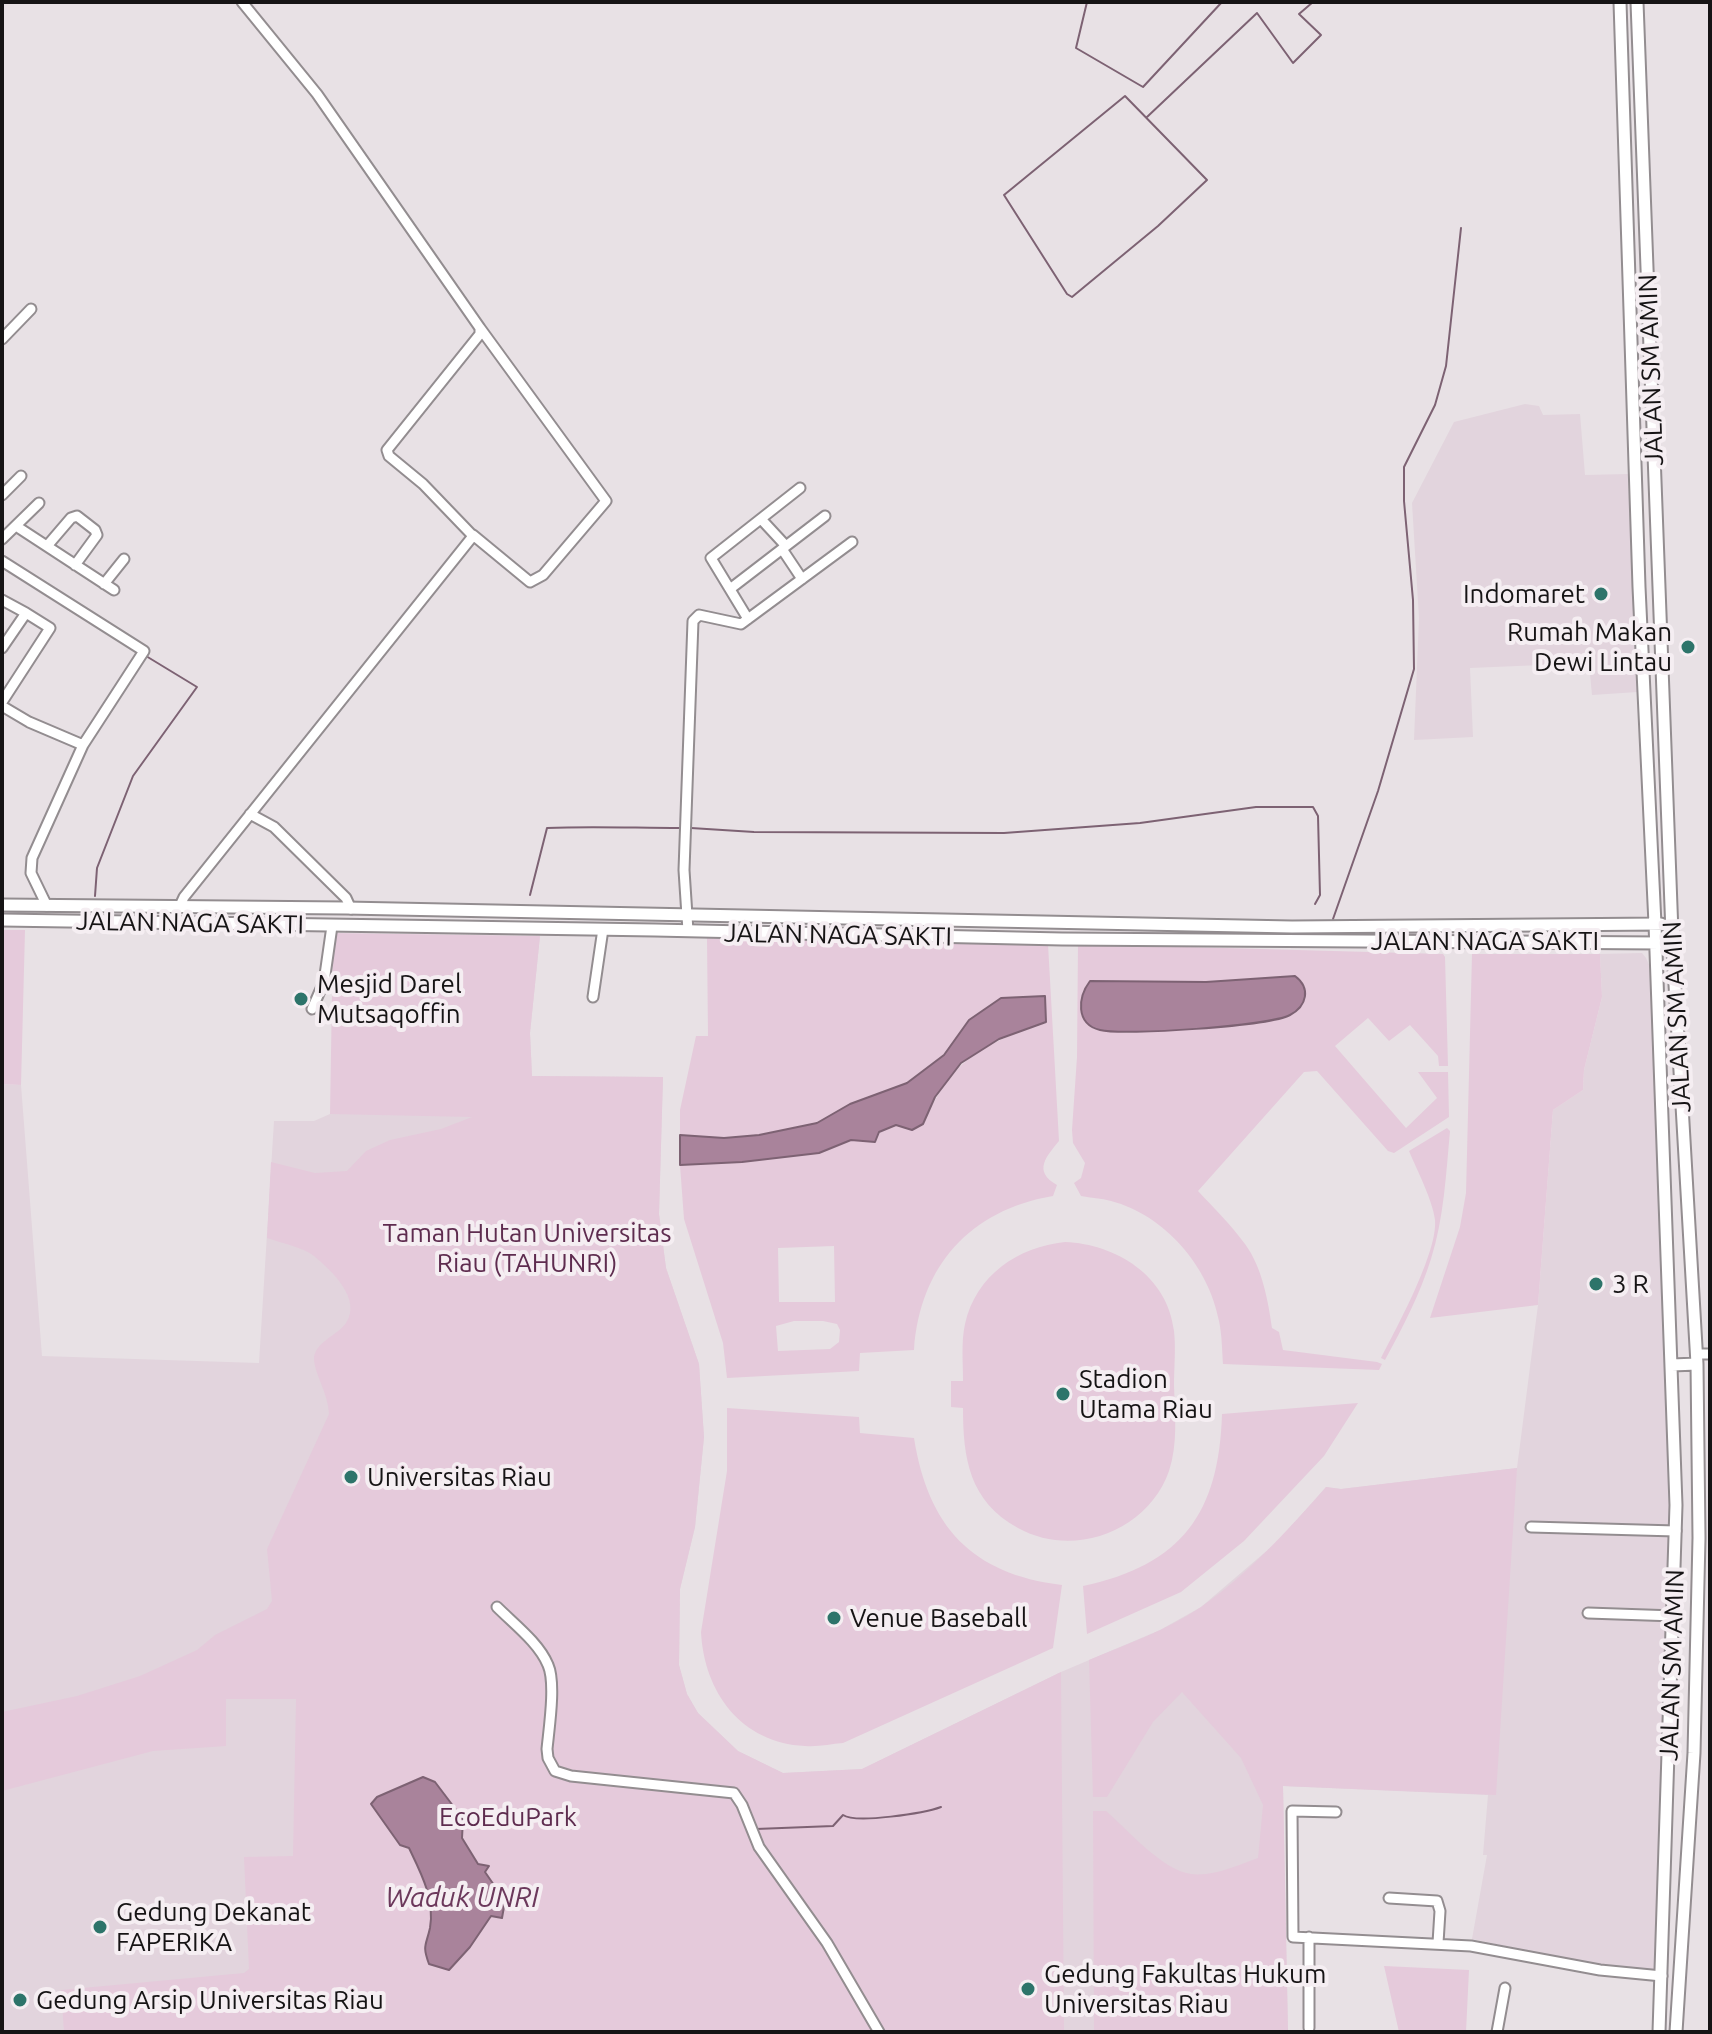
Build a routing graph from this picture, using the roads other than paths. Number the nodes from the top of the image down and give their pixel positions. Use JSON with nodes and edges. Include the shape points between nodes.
{"nodes":[{"id":1,"x":242,"y":2,"type":"edge"},
{"id":2,"x":1620,"y":2,"type":"edge"},
{"id":3,"x":1637,"y":2,"type":"edge"},
{"id":4,"x":31,"y":309,"type":"dead end"},
{"id":5,"x":480,"y":328,"type":"junction"},
{"id":6,"x":2,"y":339,"type":"edge"},
{"id":7,"x":21,"y":476,"type":"dead end"},
{"id":8,"x":800,"y":488,"type":"dead end"},
{"id":9,"x":2,"y":495,"type":"edge"},
{"id":10,"x":39,"y":503,"type":"dead end"},
{"id":11,"x":825,"y":516,"type":"dead end"},
{"id":12,"x":761,"y":519,"type":"junction"},
{"id":13,"x":16,"y":526,"type":"junction"},
{"id":14,"x":473,"y":535,"type":"junction"},
{"id":15,"x":2,"y":539,"type":"edge"},
{"id":16,"x":852,"y":542,"type":"dead end"},
{"id":17,"x":47,"y":546,"type":"junction"},
{"id":18,"x":784,"y":548,"type":"junction"},
{"id":19,"x":124,"y":559,"type":"dead end"},
{"id":20,"x":2,"y":561,"type":"edge"},
{"id":21,"x":75,"y":565,"type":"junction"},
{"id":22,"x":802,"y":579,"type":"junction"},
{"id":23,"x":104,"y":584,"type":"junction"},
{"id":24,"x":730,"y":589,"type":"junction"},
{"id":25,"x":114,"y":590,"type":"dead end"},
{"id":26,"x":2,"y":600,"type":"edge"},
{"id":27,"x":26,"y":613,"type":"junction"},
{"id":28,"x":748,"y":619,"type":"junction"},
{"id":29,"x":2,"y":648,"type":"edge"},
{"id":30,"x":2,"y":704,"type":"edge"},
{"id":31,"x":83,"y":745,"type":"junction"},
{"id":32,"x":250,"y":814,"type":"junction"},
{"id":33,"x":1668,"y":837,"type":"junction"},
{"id":34,"x":1650,"y":840,"type":"junction"},
{"id":35,"x":2,"y":905,"type":"edge"},
{"id":36,"x":47,"y":906,"type":"junction"},
{"id":37,"x":179,"y":908,"type":"junction"},
{"id":38,"x":351,"y":909,"type":"junction"},
{"id":39,"x":685,"y":915,"type":"junction"},
{"id":40,"x":2,"y":920,"type":"edge"},
{"id":41,"x":1655,"y":924,"type":"junction"},
{"id":42,"x":1672,"y":925,"type":"junction"},
{"id":43,"x":332,"y":926,"type":"junction"},
{"id":44,"x":603,"y":929,"type":"junction"},
{"id":45,"x":688,"y":931,"type":"junction"},
{"id":46,"x":1654,"y":942,"type":"junction"},
{"id":47,"x":1673,"y":944,"type":"junction"},
{"id":48,"x":593,"y":997,"type":"dead end"},
{"id":49,"x":312,"y":1009,"type":"dead end"},
{"id":50,"x":1710,"y":1354,"type":"edge"},
{"id":51,"x":1696,"y":1359,"type":"junction"},
{"id":52,"x":1672,"y":1365,"type":"junction"},
{"id":53,"x":1531,"y":1527,"type":"dead end"},
{"id":54,"x":1676,"y":1531,"type":"junction"},
{"id":55,"x":1705,"y":1538,"type":"edge"},
{"id":56,"x":497,"y":1607,"type":"dead end"},
{"id":57,"x":1588,"y":1613,"type":"dead end"},
{"id":58,"x":1675,"y":1616,"type":"junction"},
{"id":59,"x":1336,"y":1812,"type":"dead end"},
{"id":60,"x":1389,"y":1898,"type":"dead end"},
{"id":61,"x":1309,"y":1937,"type":"junction"},
{"id":62,"x":1438,"y":1943,"type":"junction"},
{"id":63,"x":1662,"y":1976,"type":"junction"},
{"id":64,"x":1505,"y":1988,"type":"dead end"},
{"id":65,"x":1309,"y":2028,"type":"dead end"},
{"id":66,"x":879,"y":2032,"type":"edge"},
{"id":67,"x":1497,"y":2032,"type":"edge"},
{"id":68,"x":1659,"y":2032,"type":"edge"},
{"id":69,"x":1676,"y":2032,"type":"edge"}],
"edges":[{"from":1,"to":5,"type":"street","via":[[317,94]]},
{"from":2,"to":34,"type":"main road","name":"JALAN SM AMIN"},
{"from":3,"to":33,"type":"main road","name":"JALAN SM AMIN"},
{"from":4,"to":6,"type":"street"},
{"from":5,"to":14,"type":"street","via":[[387,450]]},
{"from":5,"to":14,"type":"street","via":[[606,501],[543,575],[530,582]]},
{"from":7,"to":9,"type":"street"},
{"from":8,"to":12,"type":"street"},
{"from":10,"to":13,"type":"street"},
{"from":11,"to":18,"type":"street"},
{"from":12,"to":18,"type":"street"},
{"from":12,"to":24,"type":"street","via":[[711,558]]},
{"from":13,"to":15,"type":"street"},
{"from":13,"to":17,"type":"street"},
{"from":14,"to":32,"type":"street"},
{"from":16,"to":22,"type":"street"},
{"from":17,"to":21,"type":"street"},
{"from":17,"to":21,"type":"street","via":[[77,516],[97,535]]},
{"from":18,"to":22,"type":"street"},
{"from":18,"to":24,"type":"street"},
{"from":19,"to":23,"type":"street"},
{"from":20,"to":31,"type":"street","via":[[144,651]]},
{"from":21,"to":23,"type":"street"},
{"from":22,"to":28,"type":"street"},
{"from":23,"to":25,"type":"street"},
{"from":24,"to":28,"type":"street"},
{"from":26,"to":27,"type":"street"},
{"from":27,"to":29,"type":"street"},
{"from":27,"to":30,"type":"street","via":[[50,628]]},
{"from":28,"to":39,"type":"street","via":[[741,624],[699,615],[693,621]]},
{"from":30,"to":31,"type":"street"},
{"from":31,"to":36,"type":"street","via":[[32,858],[31,873]]},
{"from":32,"to":37,"type":"street"},
{"from":32,"to":38,"type":"street","via":[[274,827]]},
{"from":33,"to":34,"type":"main road"},
{"from":33,"to":42,"type":"main road","name":"JALAN SM AMIN"},
{"from":34,"to":41,"type":"main road","name":"JALAN SM AMIN"},
{"from":35,"to":36,"type":"main road","name":"JALAN NAGA SAKTI"},
{"from":36,"to":37,"type":"main road","name":"JALAN NAGA SAKTI"},
{"from":37,"to":38,"type":"main road","name":"JALAN NAGA SAKTI"},
{"from":38,"to":39,"type":"main road","name":"JALAN NAGA SAKTI"},
{"from":39,"to":41,"type":"main road","name":"JALAN NAGA SAKTI","via":[[1292,927]]},
{"from":39,"to":45,"type":"street"},
{"from":40,"to":43,"type":"main road","name":"JALAN NAGA SAKTI"},
{"from":41,"to":42,"type":"main road","name":"JALAN NAGA SAKTI"},
{"from":41,"to":46,"type":"main road","name":"JALAN SM AMIN"},
{"from":42,"to":47,"type":"main road","name":"JALAN SM AMIN"},
{"from":43,"to":44,"type":"main road","name":"JALAN NAGA SAKTI"},
{"from":43,"to":49,"type":"street","via":[[324,982]]},
{"from":44,"to":45,"type":"main road","name":"JALAN NAGA SAKTI"},
{"from":44,"to":48,"type":"street"},
{"from":45,"to":46,"type":"main road","name":"JALAN NAGA SAKTI"},
{"from":46,"to":47,"type":"main road","name":"JALAN NAGA SAKTI"},
{"from":46,"to":52,"type":"main road","name":"JALAN SM AMIN"},
{"from":47,"to":51,"type":"main road","name":"JALAN SM AMIN"},
{"from":50,"to":51,"type":"street"},
{"from":51,"to":52,"type":"main road"},
{"from":51,"to":55,"type":"main road","name":"JALAN SM AMIN"},
{"from":52,"to":54,"type":"main road","name":"JALAN SM AMIN"},
{"from":53,"to":54,"type":"street"},
{"from":54,"to":58,"type":"main road","name":"JALAN SM AMIN"},
{"from":55,"to":69,"type":"main road","name":"JALAN SM AMIN"},
{"from":56,"to":66,"type":"street","via":[[548,1664],[547,1749],[555,1771],[734,1793],[759,1847],[827,1943]]},
{"from":57,"to":58,"type":"street"},
{"from":58,"to":63,"type":"main road","name":"JALAN SM AMIN"},
{"from":59,"to":61,"type":"street","via":[[1292,1811],[1293,1937]]},
{"from":60,"to":62,"type":"street","via":[[1437,1901]]},
{"from":61,"to":62,"type":"street"},
{"from":61,"to":65,"type":"street"},
{"from":62,"to":63,"type":"street"},
{"from":63,"to":68,"type":"main road","name":"JALAN SM AMIN"},
{"from":64,"to":67,"type":"street"}]}
